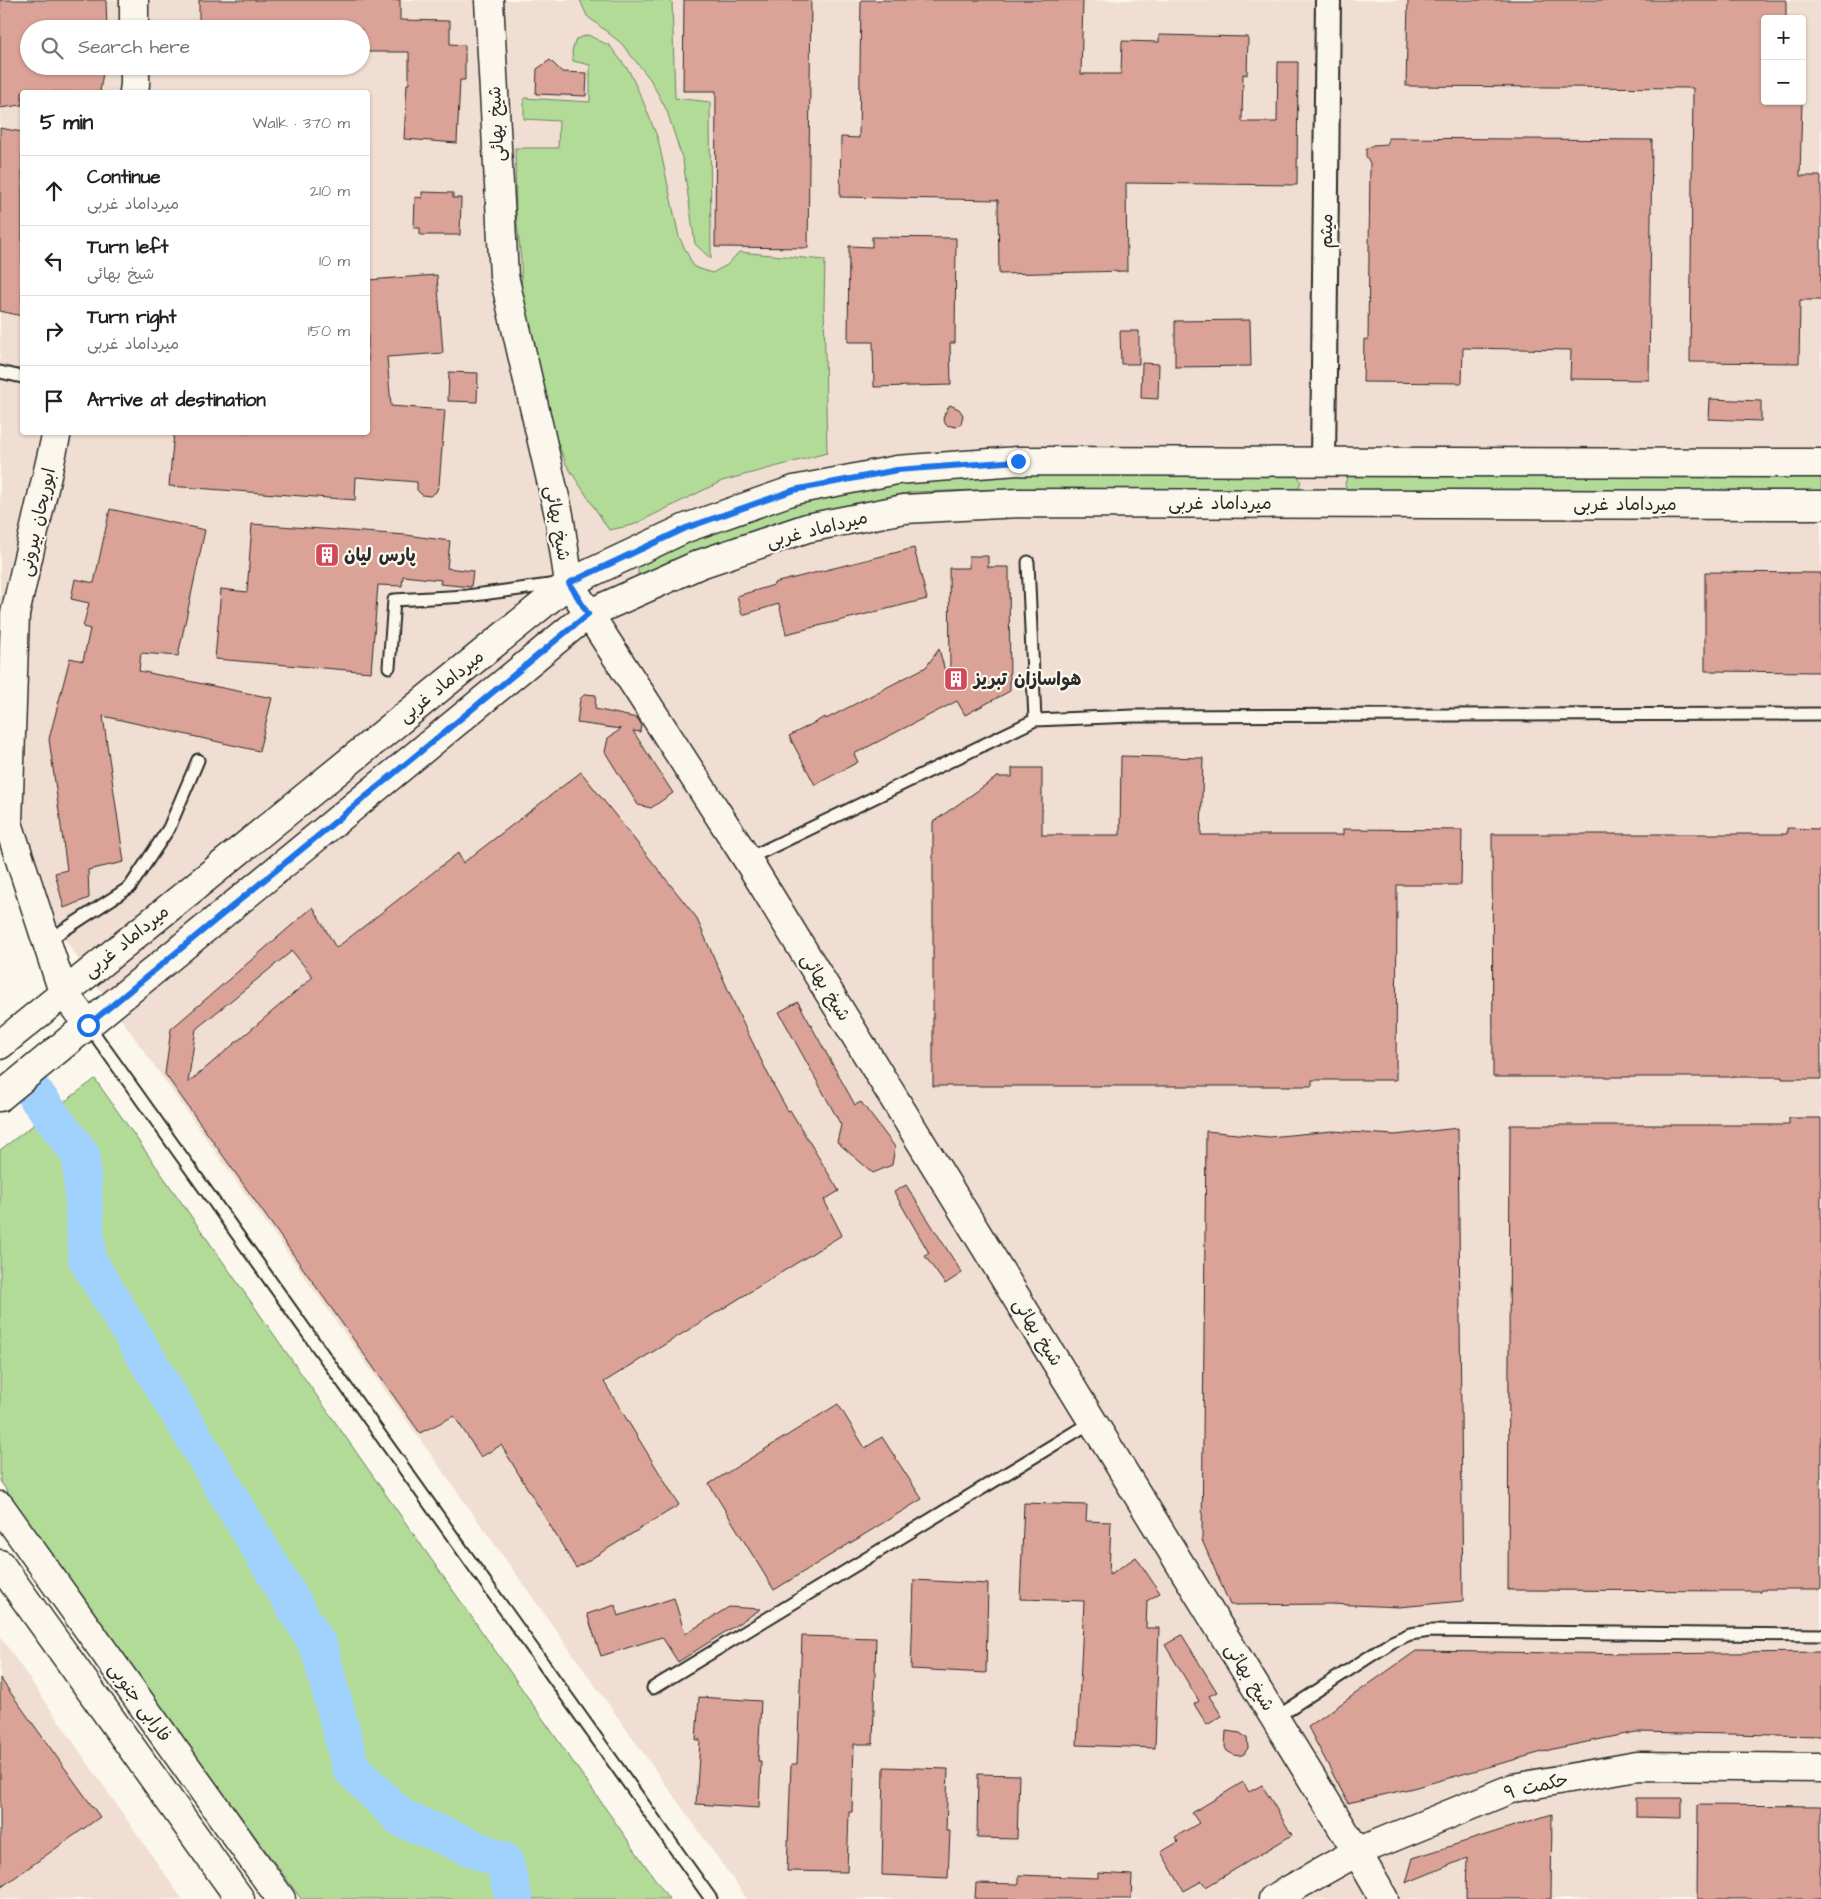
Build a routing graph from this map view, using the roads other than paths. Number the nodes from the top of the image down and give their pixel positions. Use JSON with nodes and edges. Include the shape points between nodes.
{"nodes":[{"id":1,"x":134,"y":0,"type":"edge"},
{"id":2,"x":489,"y":0,"type":"edge"},
{"id":3,"x":1328,"y":0,"type":"edge"},
{"id":4,"x":134,"y":20,"type":"edge"},
{"id":5,"x":136,"y":75,"type":"edge"},
{"id":6,"x":134,"y":90,"type":"edge"},
{"id":7,"x":0,"y":372,"type":"edge"},
{"id":8,"x":20,"y":377,"type":"edge"},
{"id":9,"x":56,"y":435,"type":"edge"},
{"id":10,"x":1323,"y":463,"type":"junction"},
{"id":11,"x":1821,"y":463,"type":"edge"},
{"id":12,"x":1821,"y":504,"type":"edge"},
{"id":13,"x":1028,"y":562,"type":"dead end"},
{"id":14,"x":569,"y":583,"type":"junction"},
{"id":15,"x":588,"y":614,"type":"junction"},
{"id":16,"x":389,"y":667,"type":"dead end"},
{"id":17,"x":1821,"y":714,"type":"edge"},
{"id":18,"x":1035,"y":720,"type":"junction"},
{"id":19,"x":198,"y":760,"type":"dead end"},
{"id":20,"x":747,"y":858,"type":"junction"},
{"id":21,"x":46,"y":941,"type":"junction"},
{"id":22,"x":63,"y":992,"type":"junction"},
{"id":23,"x":88,"y":1025,"type":"junction"},
{"id":24,"x":0,"y":1045,"type":"edge"},
{"id":25,"x":0,"y":1097,"type":"edge"},
{"id":26,"x":1093,"y":1422,"type":"junction"},
{"id":27,"x":0,"y":1506,"type":"edge"},
{"id":28,"x":0,"y":1564,"type":"edge"},
{"id":29,"x":1821,"y":1635,"type":"edge"},
{"id":30,"x":652,"y":1688,"type":"dead end"},
{"id":31,"x":1275,"y":1718,"type":"junction"},
{"id":32,"x":1821,"y":1768,"type":"edge"},
{"id":33,"x":1357,"y":1852,"type":"junction"},
{"id":34,"x":240,"y":1899,"type":"edge"},
{"id":35,"x":281,"y":1899,"type":"edge"},
{"id":36,"x":711,"y":1899,"type":"edge"},
{"id":37,"x":1273,"y":1899,"type":"edge"},
{"id":38,"x":1384,"y":1899,"type":"edge"}],
"edges":[{"from":1,"to":4,"type":"street"},
{"from":2,"to":14,"type":"street","name":"شیخ بهائی","via":[[504,276],[559,515]]},
{"from":3,"to":10,"type":"street","name":"میثم"},
{"from":5,"to":6,"type":"street"},
{"from":7,"to":8,"type":"lane"},
{"from":9,"to":21,"type":"street","name":"ابوریحان بیرونی","via":[[15,614],[8,822]]},
{"from":10,"to":11,"type":"street","name":"میرداماد غربی"},
{"from":10,"to":14,"type":"street","name":"میرداماد غربی","via":[[1018,461],[897,470],[794,490],[686,528]]},
{"from":12,"to":15,"type":"street","name":"میرداماد غربی","via":[[1019,503],[904,509],[798,531],[700,564]]},
{"from":13,"to":18,"type":"lane"},
{"from":14,"to":15,"type":"street","name":"شیخ بهائی"},
{"from":14,"to":16,"type":"lane","via":[[466,596],[394,600]]},
{"from":14,"to":22,"type":"street","name":"میرداماد غربی"},
{"from":15,"to":20,"type":"street","name":"شیخ بهائی"},
{"from":15,"to":23,"type":"street","name":"میرداماد غربی"},
{"from":17,"to":18,"type":"lane","via":[[1134,716]]},
{"from":18,"to":20,"type":"lane"},
{"from":19,"to":21,"type":"lane","via":[[169,828],[130,887]]},
{"from":20,"to":26,"type":"street","name":"شیخ بهائی"},
{"from":21,"to":22,"type":"street","name":"ابوریحان بیرونی"},
{"from":22,"to":23,"type":"street","name":"ابوریحان بیرونی"},
{"from":22,"to":24,"type":"street","name":"میرداماد غربی"},
{"from":23,"to":25,"type":"street","name":"میرداماد غربی"},
{"from":23,"to":36,"type":"lane"},
{"from":26,"to":30,"type":"lane"},
{"from":26,"to":31,"type":"street","name":"شیخ بهائی"},
{"from":27,"to":35,"type":"street","name":"فارابی جنوبی"},
{"from":28,"to":34,"type":"street","name":"فارابی جنوبی"},
{"from":29,"to":31,"type":"lane","via":[[1430,1631],[1410,1634],[1392,1642]]},
{"from":31,"to":33,"type":"street","name":"شیخ بهائی"},
{"from":32,"to":33,"type":"street","name":"حکمت ۹","via":[[1637,1766],[1513,1788]]},
{"from":33,"to":37,"type":"street","name":"حکمت ۹"},
{"from":33,"to":38,"type":"street","name":"شیخ بهائی"}]}
